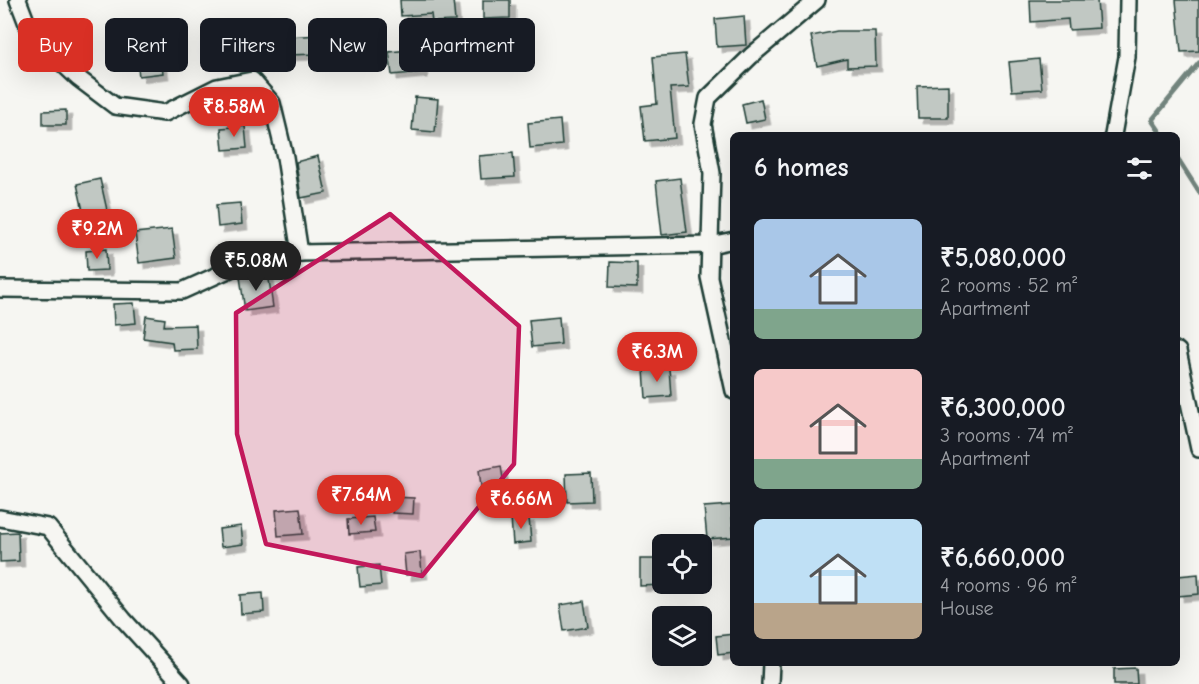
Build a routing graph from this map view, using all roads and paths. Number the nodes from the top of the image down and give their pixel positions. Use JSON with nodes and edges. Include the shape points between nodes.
{"nodes":[{"id":1,"x":18,"y":0,"type":"edge"},
{"id":2,"x":817,"y":0,"type":"edge"},
{"id":3,"x":1128,"y":0,"type":"edge"},
{"id":4,"x":1114,"y":132,"type":"edge"},
{"id":5,"x":730,"y":241,"type":"edge"},
{"id":6,"x":710,"y":245,"type":"junction"},
{"id":7,"x":300,"y":253,"type":"junction"},
{"id":8,"x":0,"y":289,"type":"edge"},
{"id":9,"x":1180,"y":360,"type":"edge"},
{"id":10,"x":730,"y":373,"type":"edge"},
{"id":11,"x":1199,"y":449,"type":"edge"},
{"id":12,"x":0,"y":518,"type":"edge"},
{"id":13,"x":771,"y":666,"type":"edge"},
{"id":14,"x":182,"y":684,"type":"edge"},
{"id":15,"x":770,"y":684,"type":"edge"}],
"edges":[{"from":1,"to":7,"type":"street","via":[[32,34],[78,78],[115,106],[165,113],[217,87],[252,80],[272,103]]},
{"from":2,"to":6,"type":"street","via":[[708,98],[703,124],[712,173]]},
{"from":3,"to":4,"type":"street","via":[[1126,57]]},
{"from":5,"to":6,"type":"street"},
{"from":6,"to":7,"type":"street"},
{"from":6,"to":10,"type":"street","via":[[709,278]]},
{"from":7,"to":8,"type":"street","via":[[244,263],[182,291]]},
{"from":9,"to":11,"type":"street"},
{"from":12,"to":14,"type":"street","via":[[48,527]]},
{"from":13,"to":15,"type":"street"}]}
